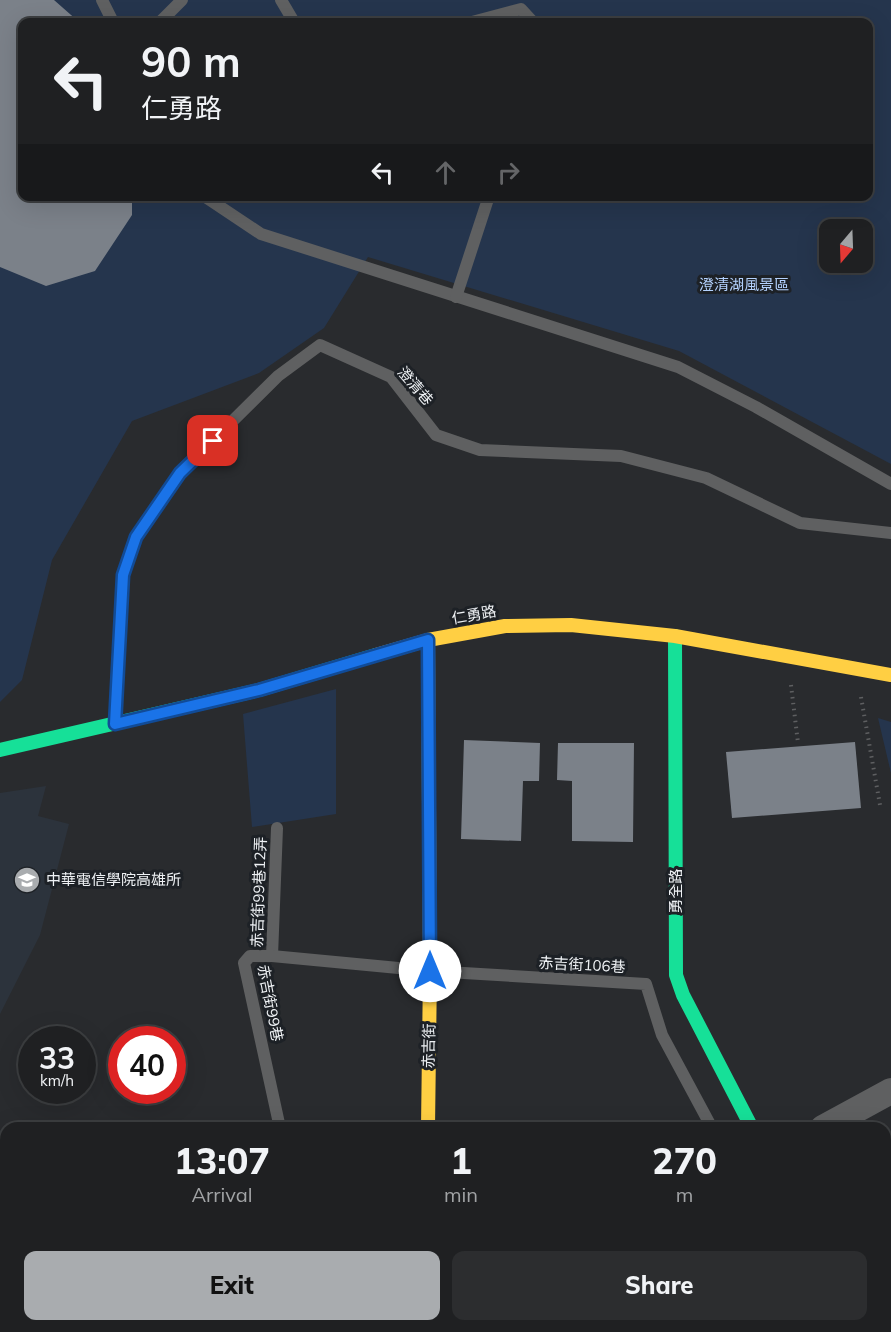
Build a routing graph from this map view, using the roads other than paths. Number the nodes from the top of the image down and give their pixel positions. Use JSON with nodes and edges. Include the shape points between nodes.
{"nodes":[{"id":1,"x":102,"y":0,"type":"edge"},
{"id":2,"x":182,"y":0,"type":"edge"},
{"id":3,"x":281,"y":0,"type":"edge"},
{"id":4,"x":111,"y":18,"type":"edge"},
{"id":5,"x":164,"y":18,"type":"edge"},
{"id":6,"x":292,"y":18,"type":"edge"},
{"id":7,"x":487,"y":18,"type":"edge"},
{"id":8,"x":529,"y":18,"type":"edge"},
{"id":9,"x":212,"y":201,"type":"edge"},
{"id":10,"x":487,"y":201,"type":"edge"},
{"id":11,"x":456,"y":297,"type":"junction"},
{"id":12,"x":891,"y":484,"type":"edge"},
{"id":13,"x":891,"y":533,"type":"edge"},
{"id":14,"x":675,"y":636,"type":"junction"},
{"id":15,"x":428,"y":640,"type":"junction"},
{"id":16,"x":891,"y":675,"type":"edge"},
{"id":17,"x":115,"y":724,"type":"junction"},
{"id":18,"x":0,"y":750,"type":"edge"},
{"id":19,"x":276,"y":828,"type":"dead end"},
{"id":20,"x":272,"y":956,"type":"junction"},
{"id":21,"x":430,"y":971,"type":"junction"},
{"id":22,"x":891,"y":1091,"type":"edge"},
{"id":23,"x":279,"y":1122,"type":"edge"},
{"id":24,"x":428,"y":1122,"type":"edge"},
{"id":25,"x":709,"y":1122,"type":"edge"},
{"id":26,"x":749,"y":1122,"type":"edge"},
{"id":27,"x":834,"y":1122,"type":"edge"}],
"edges":[{"from":1,"to":4,"type":"lane"},
{"from":2,"to":5,"type":"lane"},
{"from":3,"to":6,"type":"lane"},
{"from":7,"to":8,"type":"lane","via":[[521,9]]},
{"from":9,"to":11,"type":"lane","via":[[261,234]]},
{"from":10,"to":11,"type":"lane"},
{"from":11,"to":12,"type":"lane","via":[[678,367]]},
{"from":13,"to":17,"type":"lane","name":"澄清巷","via":[[800,523],[706,478],[621,456],[480,450],[436,435],[391,377],[320,345],[278,376],[180,473],[136,537],[123,575]]},
{"from":14,"to":15,"type":"street","name":"仁勇路","via":[[560,625],[505,627]]},
{"from":14,"to":16,"type":"street","name":"仁勇路"},
{"from":14,"to":26,"type":"street","name":"勇全路","via":[[676,975]]},
{"from":15,"to":17,"type":"street","name":"仁勇路","via":[[259,690]]},
{"from":15,"to":21,"type":"street","name":"赤吉街"},
{"from":17,"to":18,"type":"street","name":"仁勇路"},
{"from":19,"to":20,"type":"lane","name":"赤吉街99巷12弄"},
{"from":20,"to":21,"type":"lane","name":"赤吉街99巷"},
{"from":20,"to":23,"type":"lane","name":"赤吉街99巷","via":[[250,956],[244,963]]},
{"from":21,"to":24,"type":"street","name":"赤吉街"},
{"from":21,"to":25,"type":"lane","name":"赤吉街106巷","via":[[646,984],[662,1035]]},
{"from":22,"to":27,"type":"street"}]}
